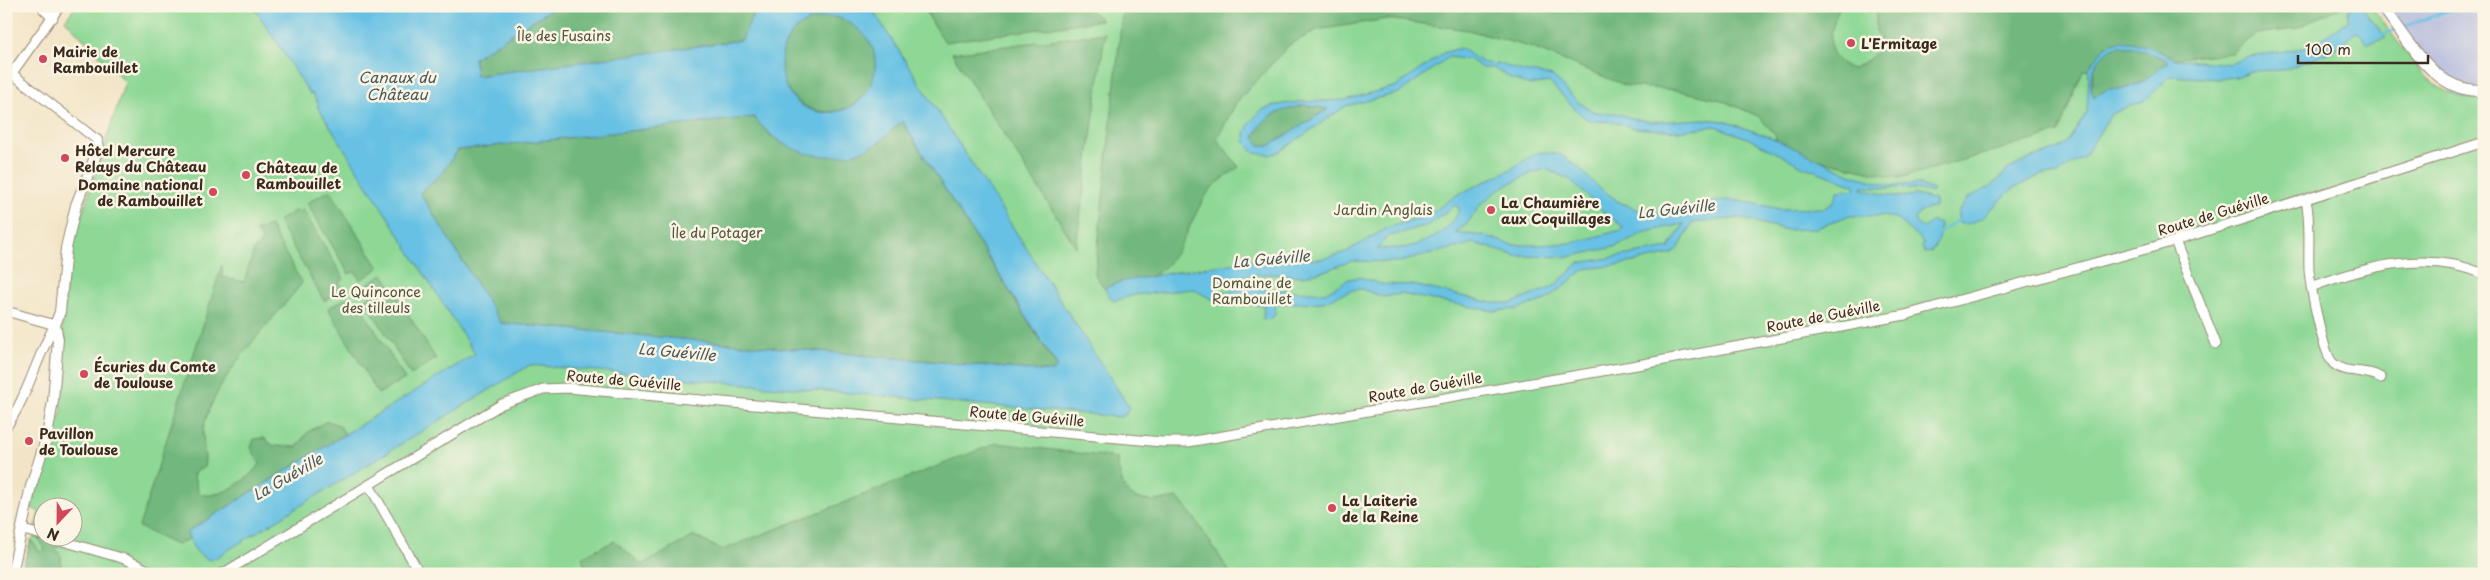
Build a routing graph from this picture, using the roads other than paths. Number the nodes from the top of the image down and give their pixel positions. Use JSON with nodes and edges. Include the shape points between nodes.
{"nodes":[{"id":1,"x":46,"y":6,"type":"edge"},
{"id":2,"x":60,"y":6,"type":"edge"},
{"id":3,"x":2382,"y":6,"type":"edge"},
{"id":4,"x":53,"y":18,"type":"junction"},
{"id":5,"x":9,"y":71,"type":"edge"},
{"id":6,"x":2484,"y":90,"type":"edge"},
{"id":7,"x":97,"y":140,"type":"joint"},
{"id":8,"x":2484,"y":142,"type":"edge"},
{"id":9,"x":2306,"y":200,"type":"junction"},
{"id":10,"x":2175,"y":241,"type":"junction"},
{"id":11,"x":2484,"y":274,"type":"edge"},
{"id":12,"x":2311,"y":287,"type":"junction"},
{"id":13,"x":6,"y":311,"type":"edge"},
{"id":14,"x":55,"y":325,"type":"junction"},
{"id":15,"x":2216,"y":344,"type":"dead end"},
{"id":16,"x":2381,"y":378,"type":"dead end"},
{"id":17,"x":6,"y":427,"type":"edge"},
{"id":18,"x":369,"y":485,"type":"junction"},
{"id":19,"x":23,"y":530,"type":"junction"},
{"id":20,"x":32,"y":532,"type":"edge"},
{"id":21,"x":82,"y":547,"type":"edge"},
{"id":22,"x":12,"y":574,"type":"edge"},
{"id":23,"x":156,"y":574,"type":"edge"},
{"id":24,"x":222,"y":574,"type":"edge"},
{"id":25,"x":420,"y":574,"type":"edge"}],
"edges":[{"from":1,"to":4,"type":"street","via":[[44,10]]},
{"from":2,"to":4,"type":"street"},
{"from":3,"to":6,"type":"main road","via":[[2439,77],[2458,87]]},
{"from":4,"to":5,"type":"street"},
{"from":5,"to":7,"type":"street"},
{"from":7,"to":14,"type":"street","via":[[98,147],[76,205],[66,248],[60,312]]},
{"from":8,"to":9,"type":"street","name":"Route de Guéville"},
{"from":9,"to":10,"type":"street","name":"Route de Guéville"},
{"from":9,"to":12,"type":"street","via":[[2310,218]]},
{"from":10,"to":15,"type":"street"},
{"from":10,"to":18,"type":"street","name":"Route de Guéville","via":[[1904,315],[1643,364],[1188,442],[568,388],[543,389],[502,404]]},
{"from":11,"to":12,"type":"street","via":[[2438,261],[2410,262],[2372,267]]},
{"from":12,"to":16,"type":"street","via":[[2326,352],[2332,364],[2343,370],[2375,374]]},
{"from":13,"to":14,"type":"street"},
{"from":14,"to":17,"type":"street","via":[[41,348],[19,408]]},
{"from":14,"to":19,"type":"street","via":[[58,338],[53,401]]},
{"from":18,"to":24,"type":"street","name":"Route de Guéville"},
{"from":18,"to":25,"type":"street"},
{"from":19,"to":20,"type":"street"},
{"from":19,"to":22,"type":"street"},
{"from":21,"to":23,"type":"street","via":[[125,560]]}]}
